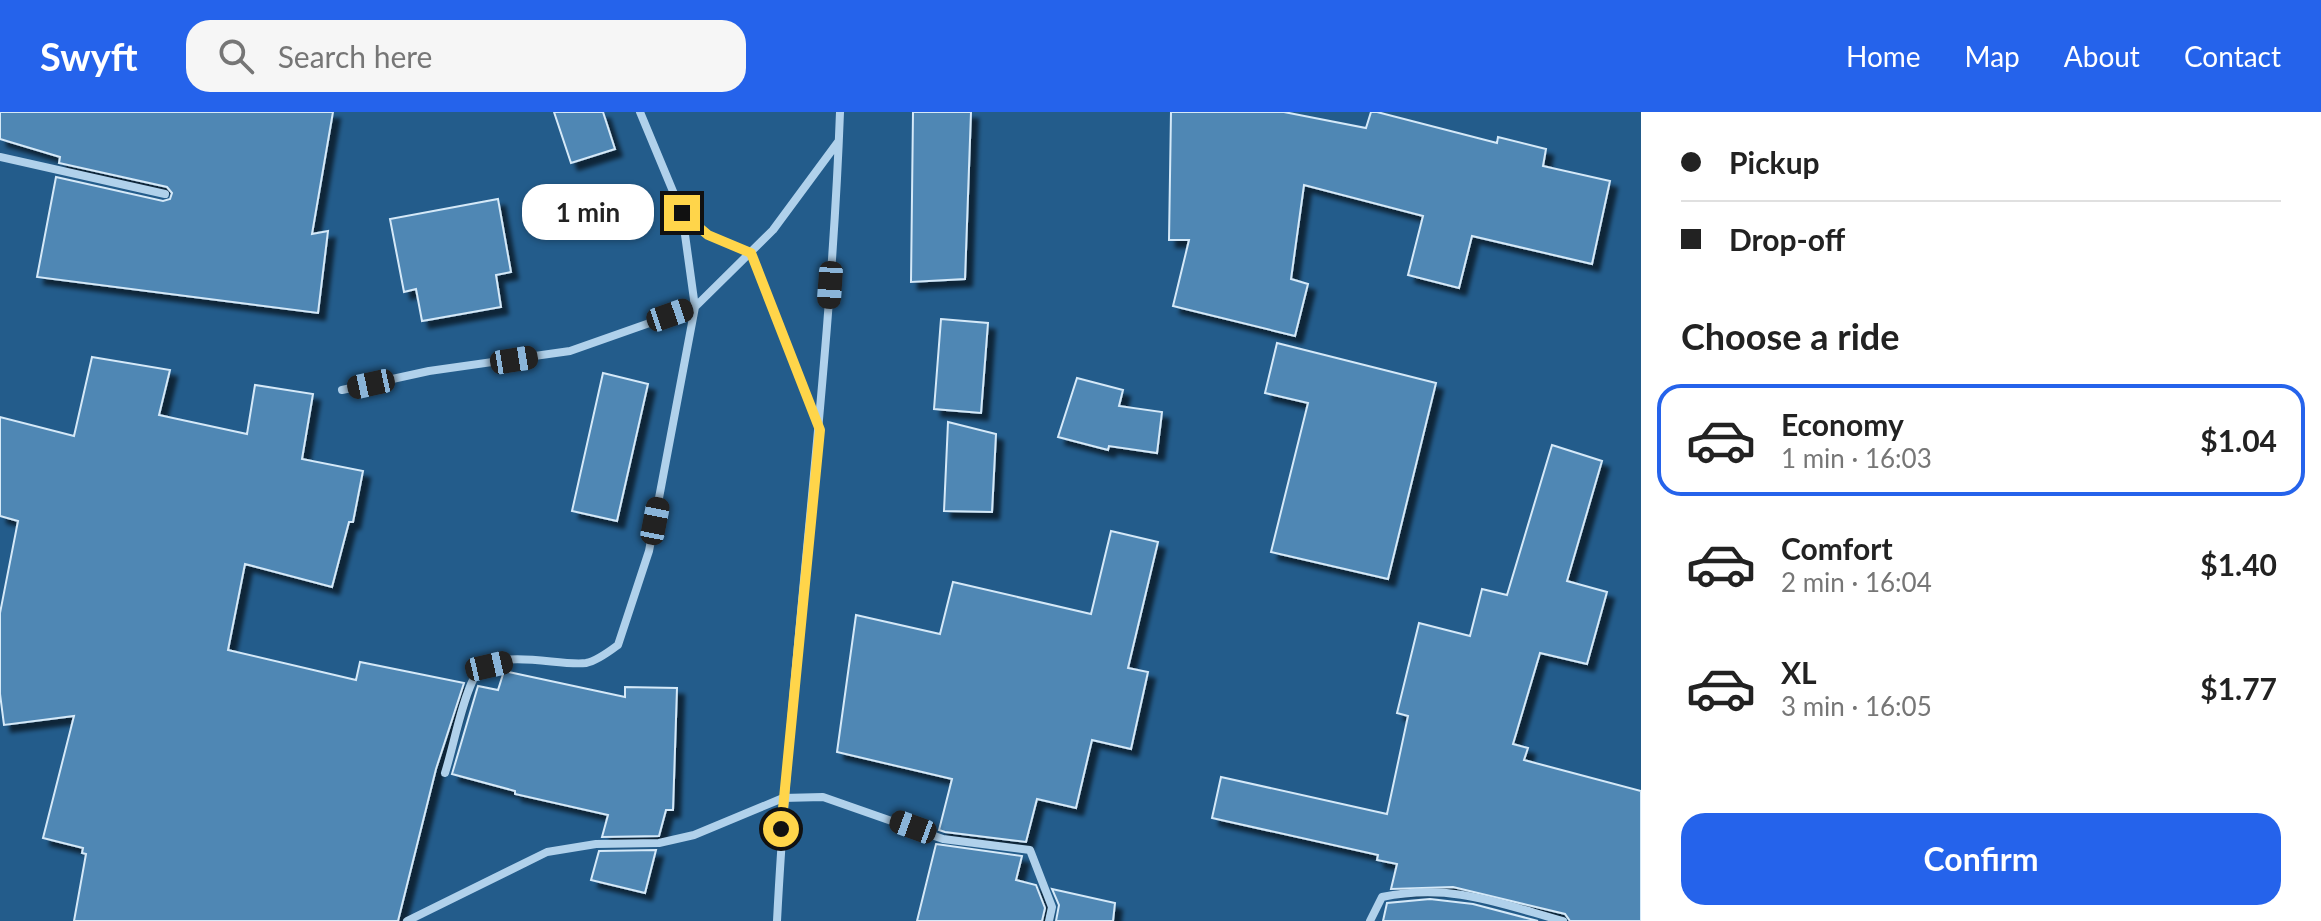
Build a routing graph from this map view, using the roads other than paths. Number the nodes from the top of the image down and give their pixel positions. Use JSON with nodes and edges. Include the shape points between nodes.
{"nodes":[{"id":1,"x":640,"y":112,"type":"edge"},
{"id":2,"x":840,"y":112,"type":"edge"},
{"id":3,"x":839,"y":141,"type":"junction"},
{"id":4,"x":0,"y":157,"type":"edge"},
{"id":5,"x":165,"y":194,"type":"dead end"},
{"id":6,"x":682,"y":213,"type":"junction"},
{"id":7,"x":751,"y":253,"type":"junction"},
{"id":8,"x":695,"y":307,"type":"junction"},
{"id":9,"x":342,"y":390,"type":"dead end"},
{"id":10,"x":820,"y":430,"type":"junction"},
{"id":11,"x":445,"y":773,"type":"dead end"},
{"id":12,"x":783,"y":798,"type":"junction"},
{"id":13,"x":407,"y":921,"type":"edge"},
{"id":14,"x":777,"y":921,"type":"edge"},
{"id":15,"x":1049,"y":921,"type":"edge"},
{"id":16,"x":1370,"y":921,"type":"edge"},
{"id":17,"x":1563,"y":921,"type":"edge"}],
"edges":[{"from":1,"to":6,"type":"street"},
{"from":2,"to":3,"type":"street"},
{"from":3,"to":7,"type":"street"},
{"from":3,"to":10,"type":"street"},
{"from":4,"to":5,"type":"street"},
{"from":6,"to":7,"type":"street","via":[[708,235]]},
{"from":6,"to":8,"type":"street"},
{"from":7,"to":8,"type":"street"},
{"from":7,"to":10,"type":"street"},
{"from":8,"to":9,"type":"street","via":[[570,351],[429,371]]},
{"from":8,"to":11,"type":"street","via":[[649,551],[618,645],[588,663],[523,658],[489,666],[475,677]]},
{"from":10,"to":12,"type":"street"},
{"from":12,"to":13,"type":"street","via":[[694,835],[547,852]]},
{"from":12,"to":14,"type":"street"},
{"from":12,"to":15,"type":"street","via":[[823,797],[943,839],[1030,850],[1052,907]]},
{"from":16,"to":17,"type":"street","via":[[1382,897],[1416,890],[1453,891]]}]}
